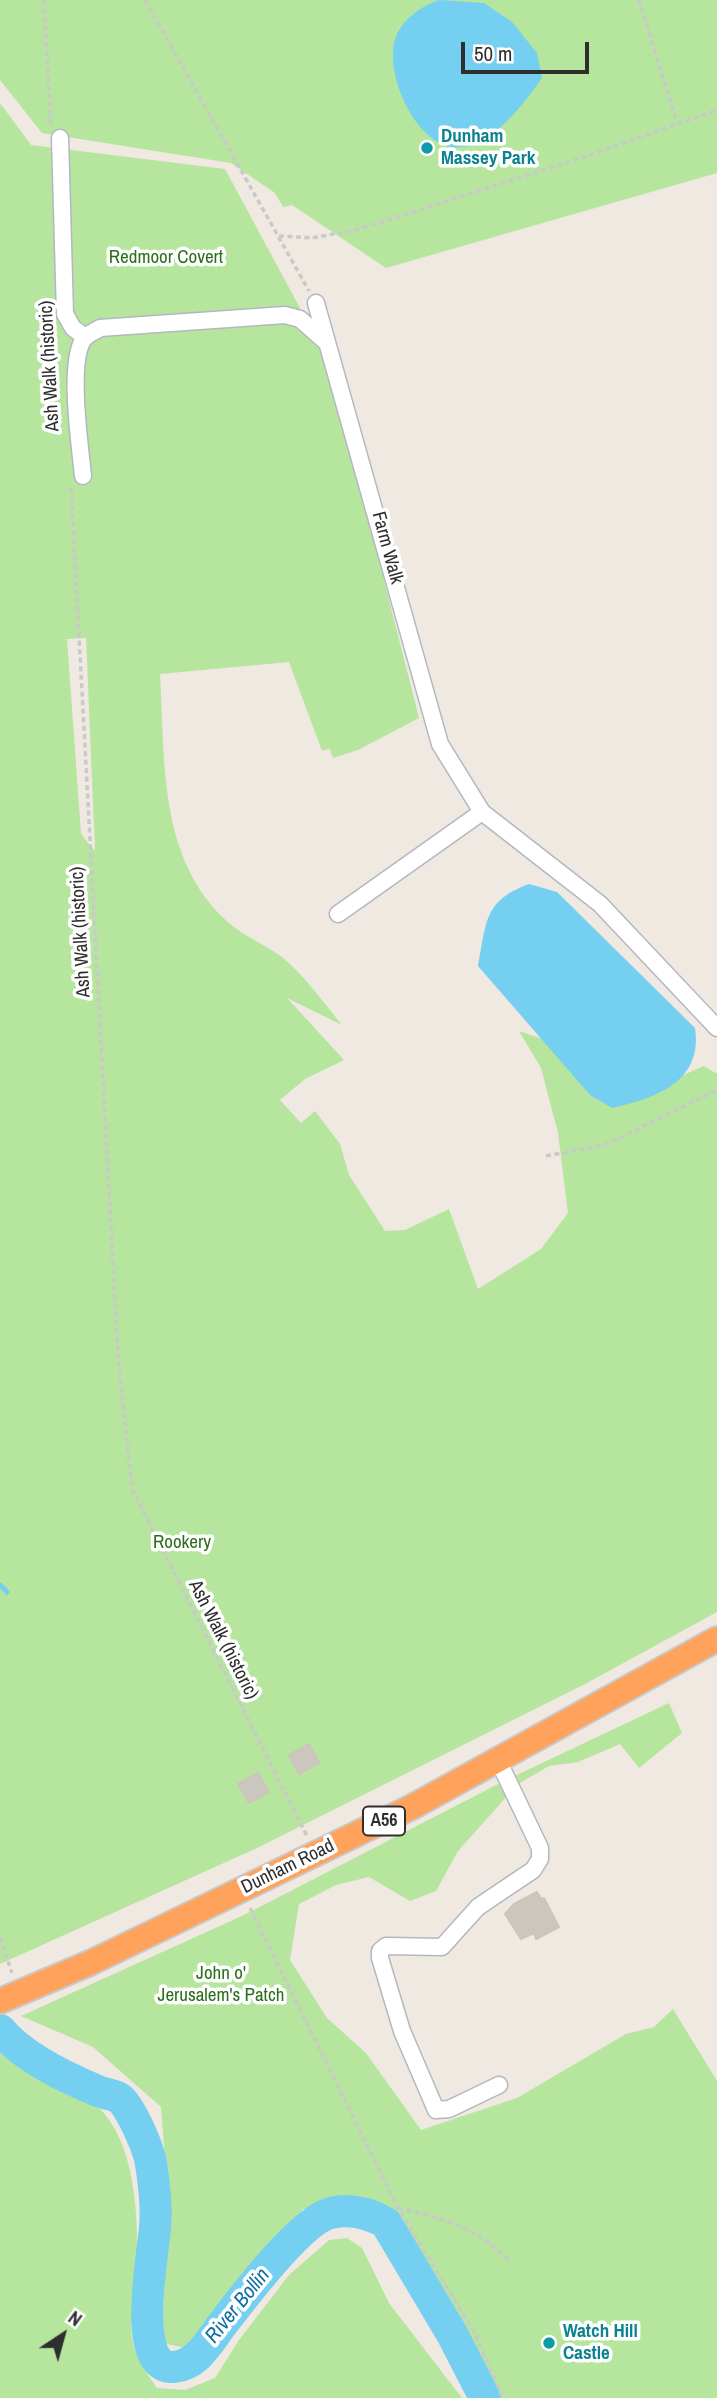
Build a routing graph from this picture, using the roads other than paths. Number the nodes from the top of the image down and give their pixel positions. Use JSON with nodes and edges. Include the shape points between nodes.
{"nodes":[{"id":1,"x":56,"y":138,"type":"road end"},
{"id":2,"x":316,"y":303,"type":"road end"},
{"id":3,"x":85,"y":337,"type":"junction"},
{"id":4,"x":328,"y":344,"type":"junction"},
{"id":5,"x":77,"y":480,"type":"road end"},
{"id":6,"x":482,"y":812,"type":"junction"},
{"id":7,"x":338,"y":914,"type":"dead end"},
{"id":8,"x":717,"y":1028,"type":"edge"},
{"id":9,"x":717,"y":1639,"type":"edge"},
{"id":10,"x":498,"y":1759,"type":"junction"},
{"id":11,"x":12,"y":1989,"type":"edge"},
{"id":12,"x":499,"y":2085,"type":"dead end"}],
"edges":[{"from":1,"to":3,"type":"lane","via":[[65,314]]},
{"from":2,"to":4,"type":"lane","name":"Farm Walk"},
{"from":3,"to":4,"type":"lane","via":[[100,328],[285,315],[300,319]]},
{"from":3,"to":5,"type":"lane","via":[[78,351]]},
{"from":4,"to":6,"type":"lane","name":"Farm Walk","via":[[439,744]]},
{"from":6,"to":7,"type":"lane"},
{"from":6,"to":8,"type":"lane","name":"Farm Walk","via":[[600,904]]},
{"from":9,"to":10,"type":"highway","name":"Dunham Road","number":"A56"},
{"from":10,"to":11,"type":"highway","name":"Dunham Road","number":"A56","via":[[412,1807],[213,1905]]},
{"from":10,"to":12,"type":"lane","via":[[540,1848],[540,1859],[533,1870],[478,1907],[443,1947],[386,1946],[380,1958],[402,2031],[436,2110],[449,2109]]}]}
